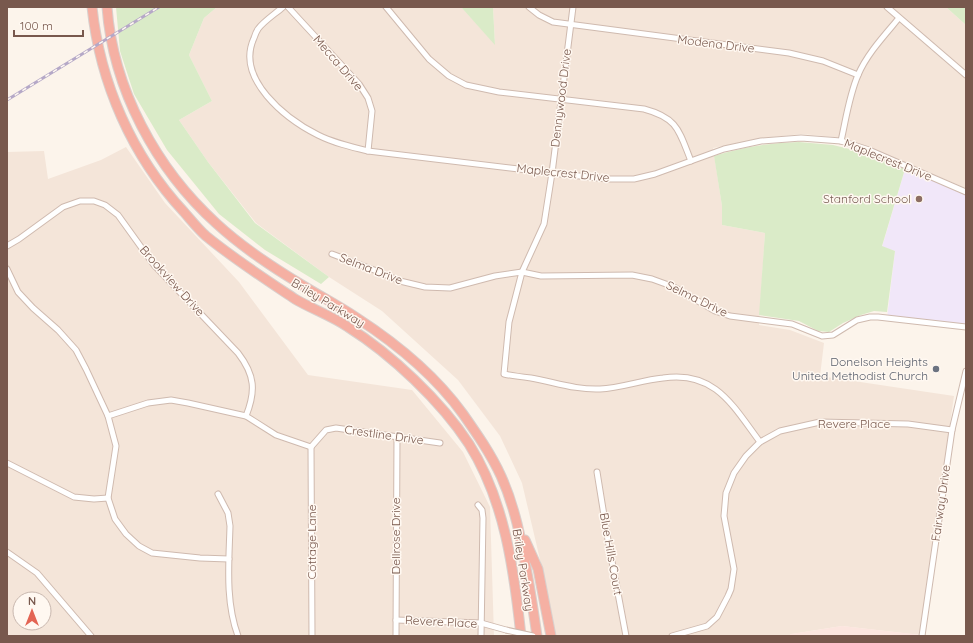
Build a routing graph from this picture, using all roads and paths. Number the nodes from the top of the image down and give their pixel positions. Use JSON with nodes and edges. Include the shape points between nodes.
{"nodes":[{"id":1,"x":92,"y":7,"type":"edge"},
{"id":2,"x":107,"y":7,"type":"edge"},
{"id":3,"x":283,"y":7,"type":"edge"},
{"id":4,"x":288,"y":7,"type":"edge"},
{"id":5,"x":386,"y":7,"type":"edge"},
{"id":6,"x":529,"y":7,"type":"edge"},
{"id":7,"x":573,"y":7,"type":"edge"},
{"id":8,"x":887,"y":7,"type":"edge"},
{"id":9,"x":899,"y":18,"type":"junction"},
{"id":10,"x":570,"y":25,"type":"junction"},
{"id":11,"x":858,"y":75,"type":"junction"},
{"id":12,"x":966,"y":75,"type":"edge"},
{"id":13,"x":562,"y":99,"type":"junction"},
{"id":14,"x":841,"y":141,"type":"junction"},
{"id":15,"x":368,"y":150,"type":"junction"},
{"id":16,"x":691,"y":161,"type":"junction"},
{"id":17,"x":552,"y":173,"type":"junction"},
{"id":18,"x":966,"y":192,"type":"edge"},
{"id":19,"x":7,"y":246,"type":"edge"},
{"id":20,"x":332,"y":254,"type":"dead end"},
{"id":21,"x":7,"y":269,"type":"edge"},
{"id":22,"x":522,"y":272,"type":"junction"},
{"id":23,"x":966,"y":327,"type":"edge"},
{"id":24,"x":966,"y":371,"type":"edge"},
{"id":25,"x":108,"y":416,"type":"junction"},
{"id":26,"x":246,"y":416,"type":"junction"},
{"id":27,"x":952,"y":430,"type":"junction"},
{"id":28,"x":397,"y":436,"type":"junction"},
{"id":29,"x":760,"y":442,"type":"junction"},
{"id":30,"x":440,"y":443,"type":"dead end"},
{"id":31,"x":311,"y":447,"type":"junction"},
{"id":32,"x":7,"y":463,"type":"edge"},
{"id":33,"x":597,"y":472,"type":"dead end"},
{"id":34,"x":218,"y":494,"type":"dead end"},
{"id":35,"x":108,"y":498,"type":"junction"},
{"id":36,"x":478,"y":505,"type":"dead end"},
{"id":37,"x":520,"y":529,"type":"junction"},
{"id":38,"x":7,"y":552,"type":"edge"},
{"id":39,"x":229,"y":559,"type":"junction"},
{"id":40,"x":515,"y":587,"type":"junction"},
{"id":41,"x":396,"y":620,"type":"junction"},
{"id":42,"x":481,"y":623,"type":"junction"},
{"id":43,"x":91,"y":636,"type":"edge"},
{"id":44,"x":238,"y":636,"type":"edge"},
{"id":45,"x":312,"y":636,"type":"edge"},
{"id":46,"x":396,"y":636,"type":"edge"},
{"id":47,"x":481,"y":636,"type":"edge"},
{"id":48,"x":515,"y":636,"type":"edge"},
{"id":49,"x":521,"y":636,"type":"edge"},
{"id":50,"x":533,"y":636,"type":"edge"},
{"id":51,"x":537,"y":636,"type":"edge"},
{"id":52,"x":551,"y":636,"type":"edge"},
{"id":53,"x":626,"y":636,"type":"edge"},
{"id":54,"x":672,"y":636,"type":"edge"},
{"id":55,"x":922,"y":636,"type":"edge"}],
"edges":[{"from":1,"to":40,"type":"highway","name":"Briley Parkway","via":[[99,54],[108,86],[150,170],[171,198],[205,235],[297,300],[348,326],[401,366],[442,408],[468,443],[486,474],[502,517]]},
{"from":2,"to":37,"type":"highway","name":"Briley Parkway","via":[[112,46],[120,74],[150,142],[164,164],[217,224],[255,254],[356,317],[414,360],[463,413],[484,446],[501,476]]},
{"from":3,"to":15,"type":"street","name":"Maplecrest Drive","via":[[258,30],[250,45],[249,61],[257,82],[271,102],[298,124],[320,136]]},
{"from":4,"to":15,"type":"street","name":"Mecca Drive","via":[[359,84],[368,98],[372,110]]},
{"from":5,"to":13,"type":"street","via":[[429,59],[460,82],[499,92]]},
{"from":6,"to":10,"type":"street","name":"Modena Drive","via":[[553,22]]},
{"from":7,"to":10,"type":"street","name":"Dennywood Drive"},
{"from":8,"to":9,"type":"street"},
{"from":9,"to":11,"type":"street","via":[[875,47]]},
{"from":9,"to":12,"type":"street"},
{"from":10,"to":11,"type":"street","name":"Modena Drive","via":[[789,53],[823,61]]},
{"from":10,"to":13,"type":"street","name":"Dennywood Drive"},
{"from":11,"to":14,"type":"street"},
{"from":13,"to":16,"type":"street","via":[[656,112],[670,120],[678,129]]},
{"from":13,"to":17,"type":"street","name":"Dennywood Drive"},
{"from":14,"to":16,"type":"street","name":"Maplecrest Drive","via":[[801,138],[761,141],[724,149]]},
{"from":14,"to":18,"type":"street","name":"Maplecrest Drive","via":[[869,150]]},
{"from":15,"to":17,"type":"street","name":"Maplecrest Drive"},
{"from":16,"to":17,"type":"street","name":"Maplecrest Drive","via":[[634,179]]},
{"from":17,"to":22,"type":"street","name":"Dennywood Drive","via":[[544,224]]},
{"from":19,"to":26,"type":"street","name":"Brookview Drive","via":[[63,207],[80,201],[94,201],[105,205],[118,215],[154,265],[247,365],[252,378],[252,391]]},
{"from":20,"to":22,"type":"street","name":"Selma Drive","via":[[400,281],[424,286],[450,288]]},
{"from":21,"to":25,"type":"street","via":[[18,292],[76,350]]},
{"from":22,"to":23,"type":"street","name":"Selma Drive","via":[[541,276],[632,275],[652,279],[674,287],[715,311],[730,316],[792,324],[822,336],[833,335],[857,320],[878,316]]},
{"from":22,"to":29,"type":"street","name":"Dennywood Drive","via":[[509,322],[504,374],[587,389],[602,389],[664,377],[699,379],[728,399]]},
{"from":24,"to":27,"type":"street","name":"Fairway Drive"},
{"from":25,"to":26,"type":"street","via":[[148,403],[172,400]]},
{"from":25,"to":35,"type":"street","via":[[116,446]]},
{"from":26,"to":31,"type":"street","via":[[276,435]]},
{"from":27,"to":29,"type":"street","name":"Revere Place","via":[[908,424],[820,422],[780,431]]},
{"from":27,"to":55,"type":"street","name":"Fairway Drive"},
{"from":28,"to":30,"type":"street","name":"Crestline Drive"},
{"from":28,"to":31,"type":"street","name":"Crestline Drive","via":[[336,428],[326,430]]},
{"from":28,"to":41,"type":"street","name":"Dellrose Drive"},
{"from":29,"to":54,"type":"street","name":"Revere Place","via":[[734,473],[726,493],[724,516],[734,569],[728,596],[717,617],[707,626]]},
{"from":31,"to":45,"type":"street","name":"Cottage Lane"},
{"from":32,"to":35,"type":"street","via":[[74,497]]},
{"from":33,"to":53,"type":"street","name":"Blue Hills Court"},
{"from":34,"to":39,"type":"street","via":[[228,513]]},
{"from":35,"to":39,"type":"street","via":[[115,519],[126,534],[139,546],[152,553]]},
{"from":36,"to":42,"type":"street","via":[[483,518]]},
{"from":37,"to":51,"type":"highway","name":"Briley Parkway"},
{"from":37,"to":52,"type":"highway","via":[[538,569]]},
{"from":38,"to":43,"type":"street","via":[[37,574]]},
{"from":39,"to":44,"type":"street","via":[[229,601]]},
{"from":40,"to":48,"type":"highway"},
{"from":40,"to":49,"type":"highway","name":"Briley Parkway"},
{"from":41,"to":42,"type":"street","name":"Revere Place"},
{"from":41,"to":46,"type":"street","name":"Dellrose Drive"},
{"from":42,"to":47,"type":"street"},
{"from":42,"to":50,"type":"street","name":"Revere Place","bridge":true}]}
